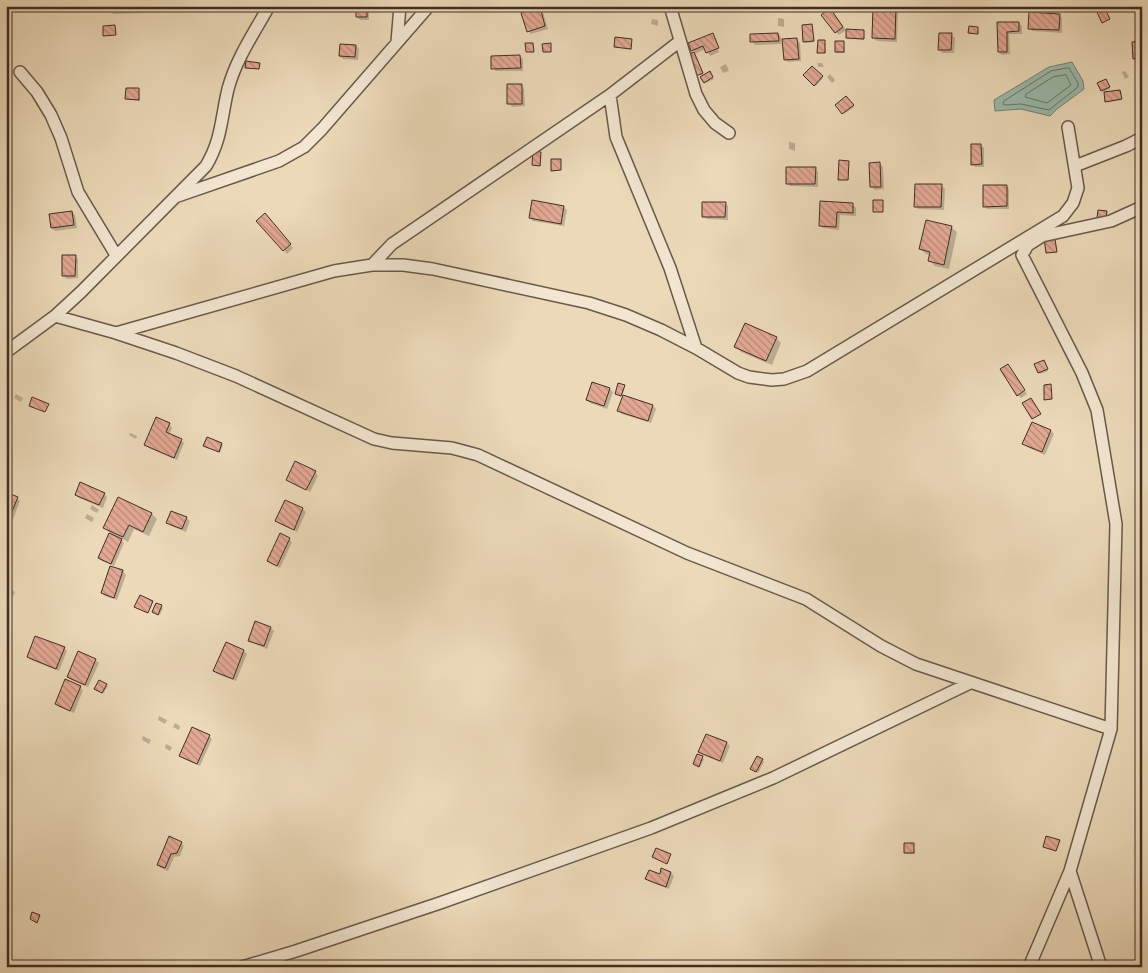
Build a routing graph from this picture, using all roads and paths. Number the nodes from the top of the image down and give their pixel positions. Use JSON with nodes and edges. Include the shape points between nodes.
{"nodes":[{"id":1,"x":269,"y":6,"type":"edge"},
{"id":2,"x":400,"y":6,"type":"edge"},
{"id":3,"x":670,"y":6,"type":"edge"},
{"id":4,"x":425,"y":8,"type":"edge"},
{"id":5,"x":680,"y":41,"type":"junction"},
{"id":6,"x":397,"y":42,"type":"junction"},
{"id":7,"x":20,"y":72,"type":"dead end"},
{"id":8,"x":610,"y":95,"type":"junction"},
{"id":9,"x":1068,"y":127,"type":"dead end"},
{"id":10,"x":728,"y":133,"type":"dead end"},
{"id":11,"x":1142,"y":138,"type":"edge"},
{"id":12,"x":1074,"y":166,"type":"junction"},
{"id":13,"x":176,"y":197,"type":"junction"},
{"id":14,"x":1142,"y":207,"type":"edge"},
{"id":15,"x":1025,"y":243,"type":"junction"},
{"id":16,"x":116,"y":256,"type":"junction"},
{"id":17,"x":372,"y":265,"type":"junction"},
{"id":18,"x":55,"y":316,"type":"junction"},
{"id":19,"x":116,"y":333,"type":"junction"},
{"id":20,"x":696,"y":348,"type":"junction"},
{"id":21,"x":6,"y":352,"type":"edge"},
{"id":22,"x":970,"y":683,"type":"junction"},
{"id":23,"x":1111,"y":729,"type":"junction"},
{"id":24,"x":1070,"y":872,"type":"junction"},
{"id":25,"x":242,"y":967,"type":"edge"},
{"id":26,"x":1029,"y":967,"type":"edge"},
{"id":27,"x":1101,"y":967,"type":"edge"}],
"edges":[{"from":1,"to":13,"type":"street","via":[[233,73],[215,151],[206,166]]},
{"from":2,"to":6,"type":"street"},
{"from":3,"to":5,"type":"street"},
{"from":4,"to":6,"type":"street"},
{"from":5,"to":8,"type":"street"},
{"from":5,"to":10,"type":"street","via":[[704,110]]},
{"from":6,"to":13,"type":"street","via":[[304,147],[279,161]]},
{"from":7,"to":16,"type":"street","via":[[51,115],[78,192]]},
{"from":8,"to":17,"type":"street","via":[[392,244]]},
{"from":8,"to":20,"type":"street","via":[[616,138],[670,268]]},
{"from":9,"to":12,"type":"street"},
{"from":11,"to":12,"type":"street"},
{"from":12,"to":15,"type":"street","via":[[1078,188],[1069,210]]},
{"from":13,"to":16,"type":"street"},
{"from":14,"to":15,"type":"street","via":[[1111,220]]},
{"from":15,"to":20,"type":"street","via":[[796,375],[772,380],[749,377]]},
{"from":15,"to":23,"type":"street","via":[[1022,255],[1082,373],[1097,410],[1107,465],[1116,524]]},
{"from":16,"to":18,"type":"street"},
{"from":17,"to":19,"type":"street","via":[[334,272]]},
{"from":17,"to":20,"type":"street","via":[[418,267],[589,303],[626,315]]},
{"from":18,"to":19,"type":"street"},
{"from":18,"to":21,"type":"street"},
{"from":19,"to":22,"type":"street","via":[[236,376],[374,439],[452,448],[478,455],[687,553],[806,599],[897,655]]},
{"from":22,"to":23,"type":"street"},
{"from":22,"to":25,"type":"street","via":[[773,778],[651,828],[440,903]]},
{"from":23,"to":24,"type":"street"},
{"from":24,"to":26,"type":"street"},
{"from":24,"to":27,"type":"street"}]}
